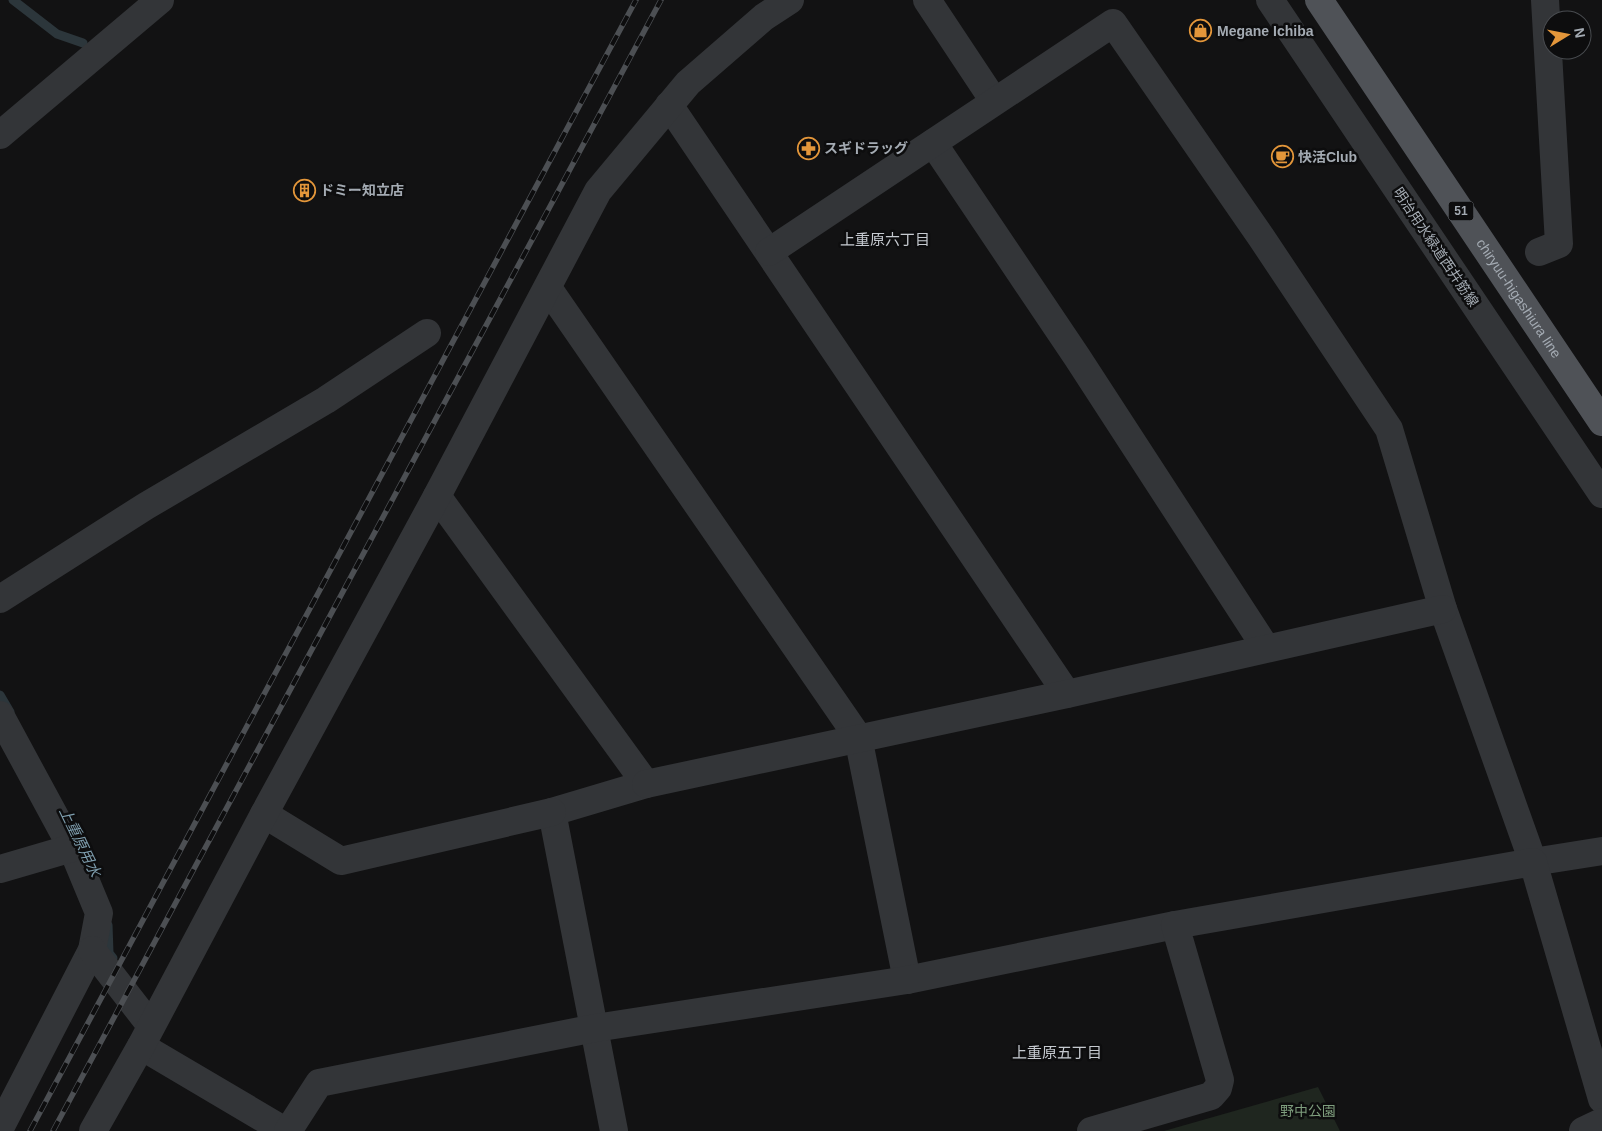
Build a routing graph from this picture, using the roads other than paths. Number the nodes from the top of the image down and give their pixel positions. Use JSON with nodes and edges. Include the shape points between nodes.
{"nodes":[{"id":1,"x":160,"y":0,"type":"edge"},
{"id":2,"x":790,"y":0,"type":"edge"},
{"id":3,"x":927,"y":0,"type":"edge"},
{"id":4,"x":1270,"y":0,"type":"edge"},
{"id":5,"x":1319,"y":0,"type":"edge"},
{"id":6,"x":1545,"y":0,"type":"edge"},
{"id":7,"x":994,"y":101,"type":"junction"},
{"id":8,"x":669,"y":106,"type":"junction"},
{"id":9,"x":0,"y":135,"type":"edge"},
{"id":10,"x":933,"y":143,"type":"junction"},
{"id":11,"x":769,"y":252,"type":"junction"},
{"id":12,"x":1539,"y":252,"type":"dead end"},
{"id":13,"x":548,"y":288,"type":"junction"},
{"id":14,"x":427,"y":332,"type":"dead end"},
{"id":15,"x":1602,"y":422,"type":"edge"},
{"id":16,"x":1602,"y":494,"type":"edge"},
{"id":17,"x":437,"y":496,"type":"junction"},
{"id":18,"x":0,"y":599,"type":"edge"},
{"id":19,"x":1443,"y":609,"type":"junction"},
{"id":20,"x":1266,"y":648,"type":"junction"},
{"id":21,"x":1067,"y":694,"type":"junction"},
{"id":22,"x":0,"y":715,"type":"edge"},
{"id":23,"x":858,"y":737,"type":"junction"},
{"id":24,"x":646,"y":784,"type":"junction"},
{"id":25,"x":552,"y":812,"type":"junction"},
{"id":26,"x":264,"y":814,"type":"junction"},
{"id":27,"x":72,"y":848,"type":"junction"},
{"id":28,"x":1602,"y":851,"type":"edge"},
{"id":29,"x":1533,"y":862,"type":"junction"},
{"id":30,"x":0,"y":869,"type":"edge"},
{"id":31,"x":1175,"y":925,"type":"junction"},
{"id":32,"x":92,"y":950,"type":"junction"},
{"id":33,"x":907,"y":980,"type":"junction"},
{"id":34,"x":595,"y":1028,"type":"junction"},
{"id":35,"x":146,"y":1036,"type":"junction"},
{"id":36,"x":1602,"y":1099,"type":"edge"},
{"id":37,"x":1602,"y":1122,"type":"edge"},
{"id":38,"x":0,"y":1128,"type":"edge"},
{"id":39,"x":93,"y":1131,"type":"edge"},
{"id":40,"x":287,"y":1131,"type":"edge"},
{"id":41,"x":614,"y":1131,"type":"edge"},
{"id":42,"x":1091,"y":1131,"type":"edge"},
{"id":43,"x":1583,"y":1131,"type":"edge"}],
"edges":[{"from":1,"to":9,"type":"street"},
{"from":2,"to":8,"type":"street","via":[[764,16],[688,83]]},
{"from":3,"to":7,"type":"street"},
{"from":4,"to":16,"type":"street","name":"明治用水緑道西井筋線"},
{"from":5,"to":15,"type":"main road","name":"chiryuu-higashiura line","number":"51"},
{"from":6,"to":12,"type":"street","via":[[1559,244]]},
{"from":7,"to":10,"type":"street"},
{"from":7,"to":19,"type":"street","via":[[1113,23],[1261,237],[1388,429]]},
{"from":8,"to":11,"type":"street"},
{"from":8,"to":13,"type":"street","via":[[598,191]]},
{"from":10,"to":11,"type":"street"},
{"from":10,"to":20,"type":"street"},
{"from":11,"to":21,"type":"street"},
{"from":13,"to":17,"type":"street"},
{"from":13,"to":23,"type":"street"},
{"from":14,"to":18,"type":"street","via":[[326,400],[146,506]]},
{"from":17,"to":24,"type":"street"},
{"from":17,"to":26,"type":"street"},
{"from":19,"to":20,"type":"street"},
{"from":19,"to":29,"type":"street"},
{"from":20,"to":21,"type":"street"},
{"from":21,"to":23,"type":"street"},
{"from":22,"to":27,"type":"street"},
{"from":23,"to":24,"type":"street"},
{"from":23,"to":33,"type":"street"},
{"from":24,"to":25,"type":"street"},
{"from":25,"to":26,"type":"street","via":[[341,861]]},
{"from":25,"to":34,"type":"street"},
{"from":26,"to":35,"type":"street"},
{"from":27,"to":30,"type":"street"},
{"from":27,"to":32,"type":"street","via":[[99,913]]},
{"from":28,"to":29,"type":"street"},
{"from":29,"to":31,"type":"street"},
{"from":29,"to":36,"type":"street"},
{"from":31,"to":33,"type":"street"},
{"from":31,"to":42,"type":"street","via":[[1220,1080],[1218,1088],[1211,1096]]},
{"from":32,"to":35,"type":"street"},
{"from":32,"to":38,"type":"street"},
{"from":33,"to":34,"type":"street"},
{"from":34,"to":40,"type":"street","via":[[319,1083]]},
{"from":34,"to":41,"type":"street"},
{"from":35,"to":39,"type":"street"},
{"from":35,"to":40,"type":"street"},
{"from":37,"to":43,"type":"street"}]}
